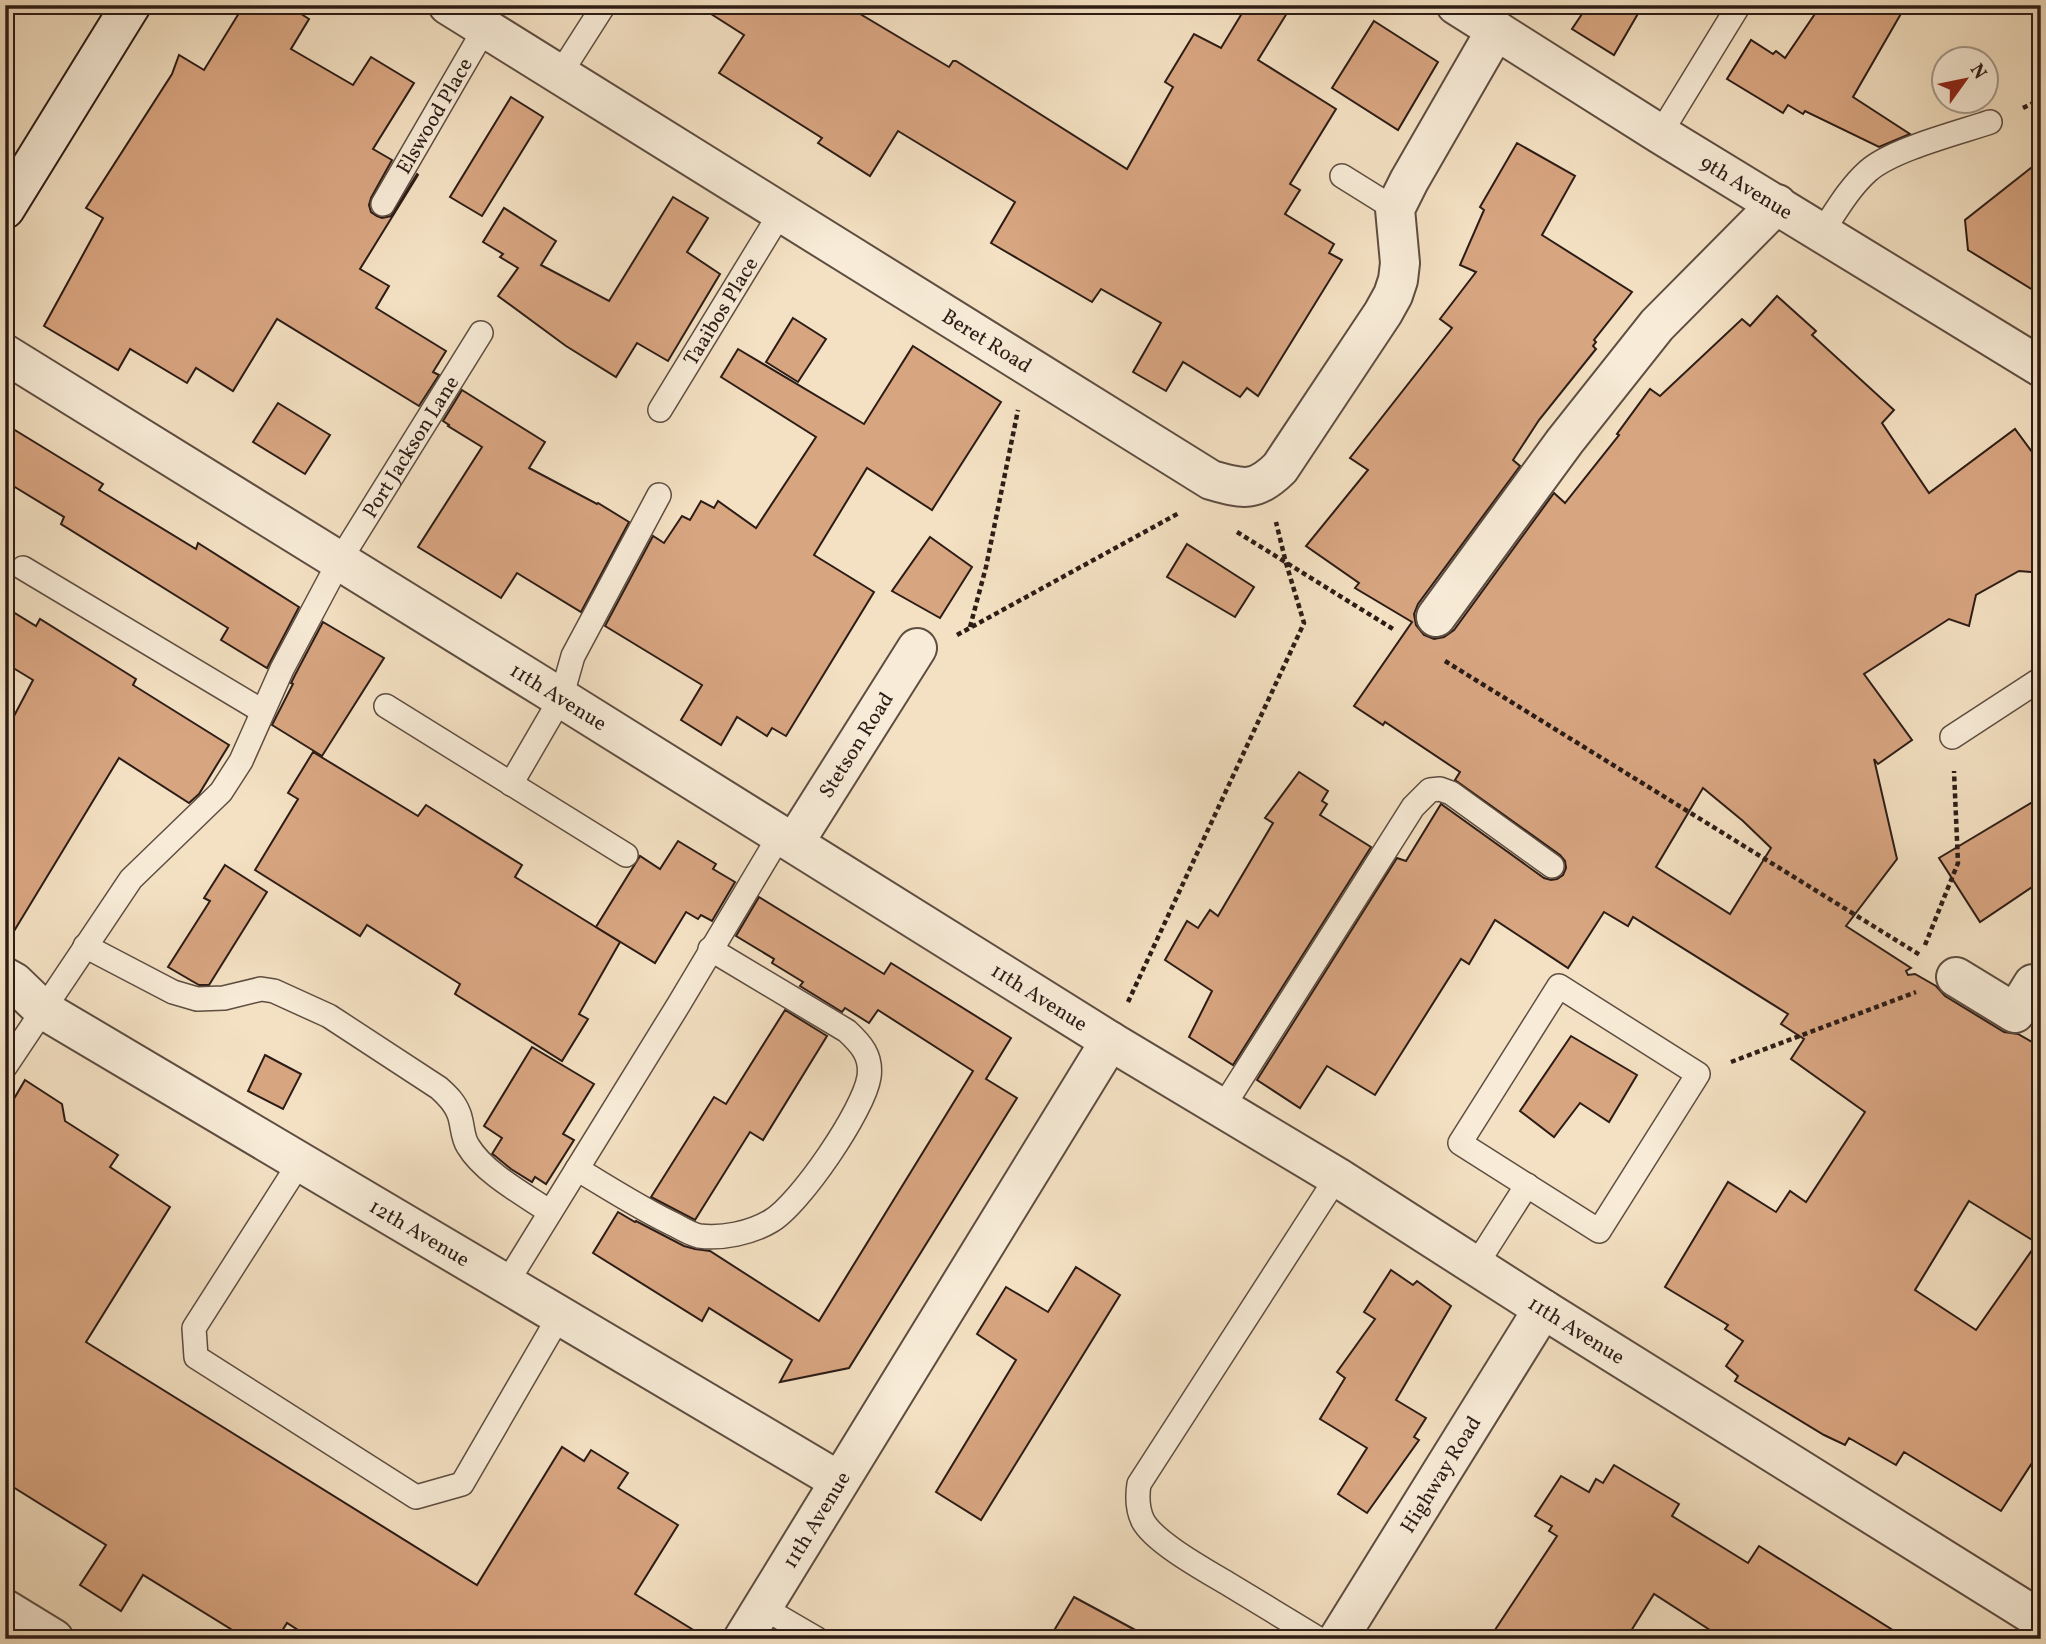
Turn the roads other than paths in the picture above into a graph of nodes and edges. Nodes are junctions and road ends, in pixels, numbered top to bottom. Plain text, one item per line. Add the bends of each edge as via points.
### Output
1 (131, 5) edge
2 (448, 5) edge
3 (604, 5) edge
4 (1455, 5) edge
5 (1738, 5) edge
6 (485, 28) junction
7 (1496, 30) junction
8 (560, 74) junction
9 (1990, 122) dead end
10 (1660, 134) junction
11 (1342, 176) dead end
12 (383, 204) dead end
13 (1777, 204) junction
14 (5, 209) edge
15 (1395, 209) junction
16 (781, 212) junction
17 (1822, 232) junction
18 (481, 333) dead end
19 (5, 354) edge
20 (2041, 367) edge
21 (660, 410) dead end
22 (659, 495) dead end
23 (340, 560) junction
24 (23, 568) dead end
25 (1436, 617) dead end
26 (933, 644) road end
27 (2041, 679) edge
28 (562, 698) junction
29 (386, 706) dead end
30 (262, 711) junction
31 (1952, 737) road end
32 (511, 784) junction
33 (787, 839) junction
34 (626, 855) dead end
35 (1552, 866) dead end
36 (85, 946) junction
37 (710, 949) junction
38 (5, 977) edge
39 (1956, 977) road end
40 (2037, 987) edge
41 (42, 1009) junction
42 (1110, 1041) junction
43 (5, 1067) edge
44 (1223, 1107) junction
45 (300, 1162) junction
46 (577, 1169) junction
47 (1337, 1177) junction
48 (1527, 1185) junction
49 (550, 1212) junction
50 (1476, 1265) junction
51 (506, 1284) junction
52 (1544, 1309) junction
53 (560, 1315) junction
54 (839, 1481) junction
55 (5, 1609) edge
56 (2041, 1620) edge
57 (753, 1623) edge
58 (54, 1639) edge
59 (817, 1639) edge
60 (1319, 1639) edge
61 (1338, 1639) edge

1 - 14 street
2 - 6 street, Beret Road
3 - 8 lane
4 - 7 street, 9th Avenue
5 - 10 lane
6 - 8 street, Beret Road
6 - 12 lane, Elswood Place
7 - 10 street, 9th Avenue
7 - 15 street
8 - 16 street, Beret Road
9 - 17 lane via 1891,157 1870,169
10 - 13 street, 9th Avenue
11 - 15 lane
13 - 17 street, 9th Avenue
13 - 25 street via 1657,325
15 - 16 street, Beret Road via 1400,263 1393,295 1289,457 1266,482 1242,487 1211,480
16 - 21 lane, Taaibos Place
17 - 20 street, 9th Avenue
18 - 23 lane, Port Jackson Lane
19 - 23 street, 11th Avenue
22 - 28 lane via 573,656
23 - 28 street, 11th Avenue
23 - 30 lane, Port Jackson Lane
24 - 30 lane
26 - 33 street, Stetson Road
27 - 31 lane
28 - 32 lane
28 - 33 street, 11th Avenue
29 - 32 lane
30 - 36 lane, Port Jackson Lane via 242,761 221,792 131,879
32 - 34 lane
33 - 37 lane
33 - 42 street, 11th Avenue
35 - 44 lane via 1451,793 1430,790 1413,807
36 - 41 lane, Port Jackson Lane
36 - 49 lane via 173,992 197,999 224,999 261,989 329,1016 439,1088 452,1100 465,1140 477,1158
37 - 46 lane
37 - 46 lane via 847,1031 862,1045 869,1077 858,1110 794,1199 773,1220 753,1230 697,1236
38 - 41 street, 12th Avenue
39 - 40 street via 2014,1013
41 - 43 lane, Port Jackson Lane
41 - 45 street, 12th Avenue
42 - 44 street, 11th Avenue
42 - 54 street, 11th Avenue
44 - 47 street, 11th Avenue
45 - 51 street, 12th Avenue
45 - 53 lane via 194,1328 196,1357 416,1497 462,1484
46 - 49 lane
47 - 50 street, 11th Avenue
47 - 60 lane via 1139,1484 1137,1498 1144,1523 1154,1535
48 - 48 lane via 1460,1143 1559,986 1698,1074 1599,1231
48 - 50 lane
49 - 51 lane
50 - 52 street, 11th Avenue
51 - 53 street, 12th Avenue
52 - 56 street, 11th Avenue
52 - 61 street, Highway Road
53 - 54 street, 12th Avenue
54 - 57 street, 11th Avenue
55 - 58 street
57 - 59 lane

